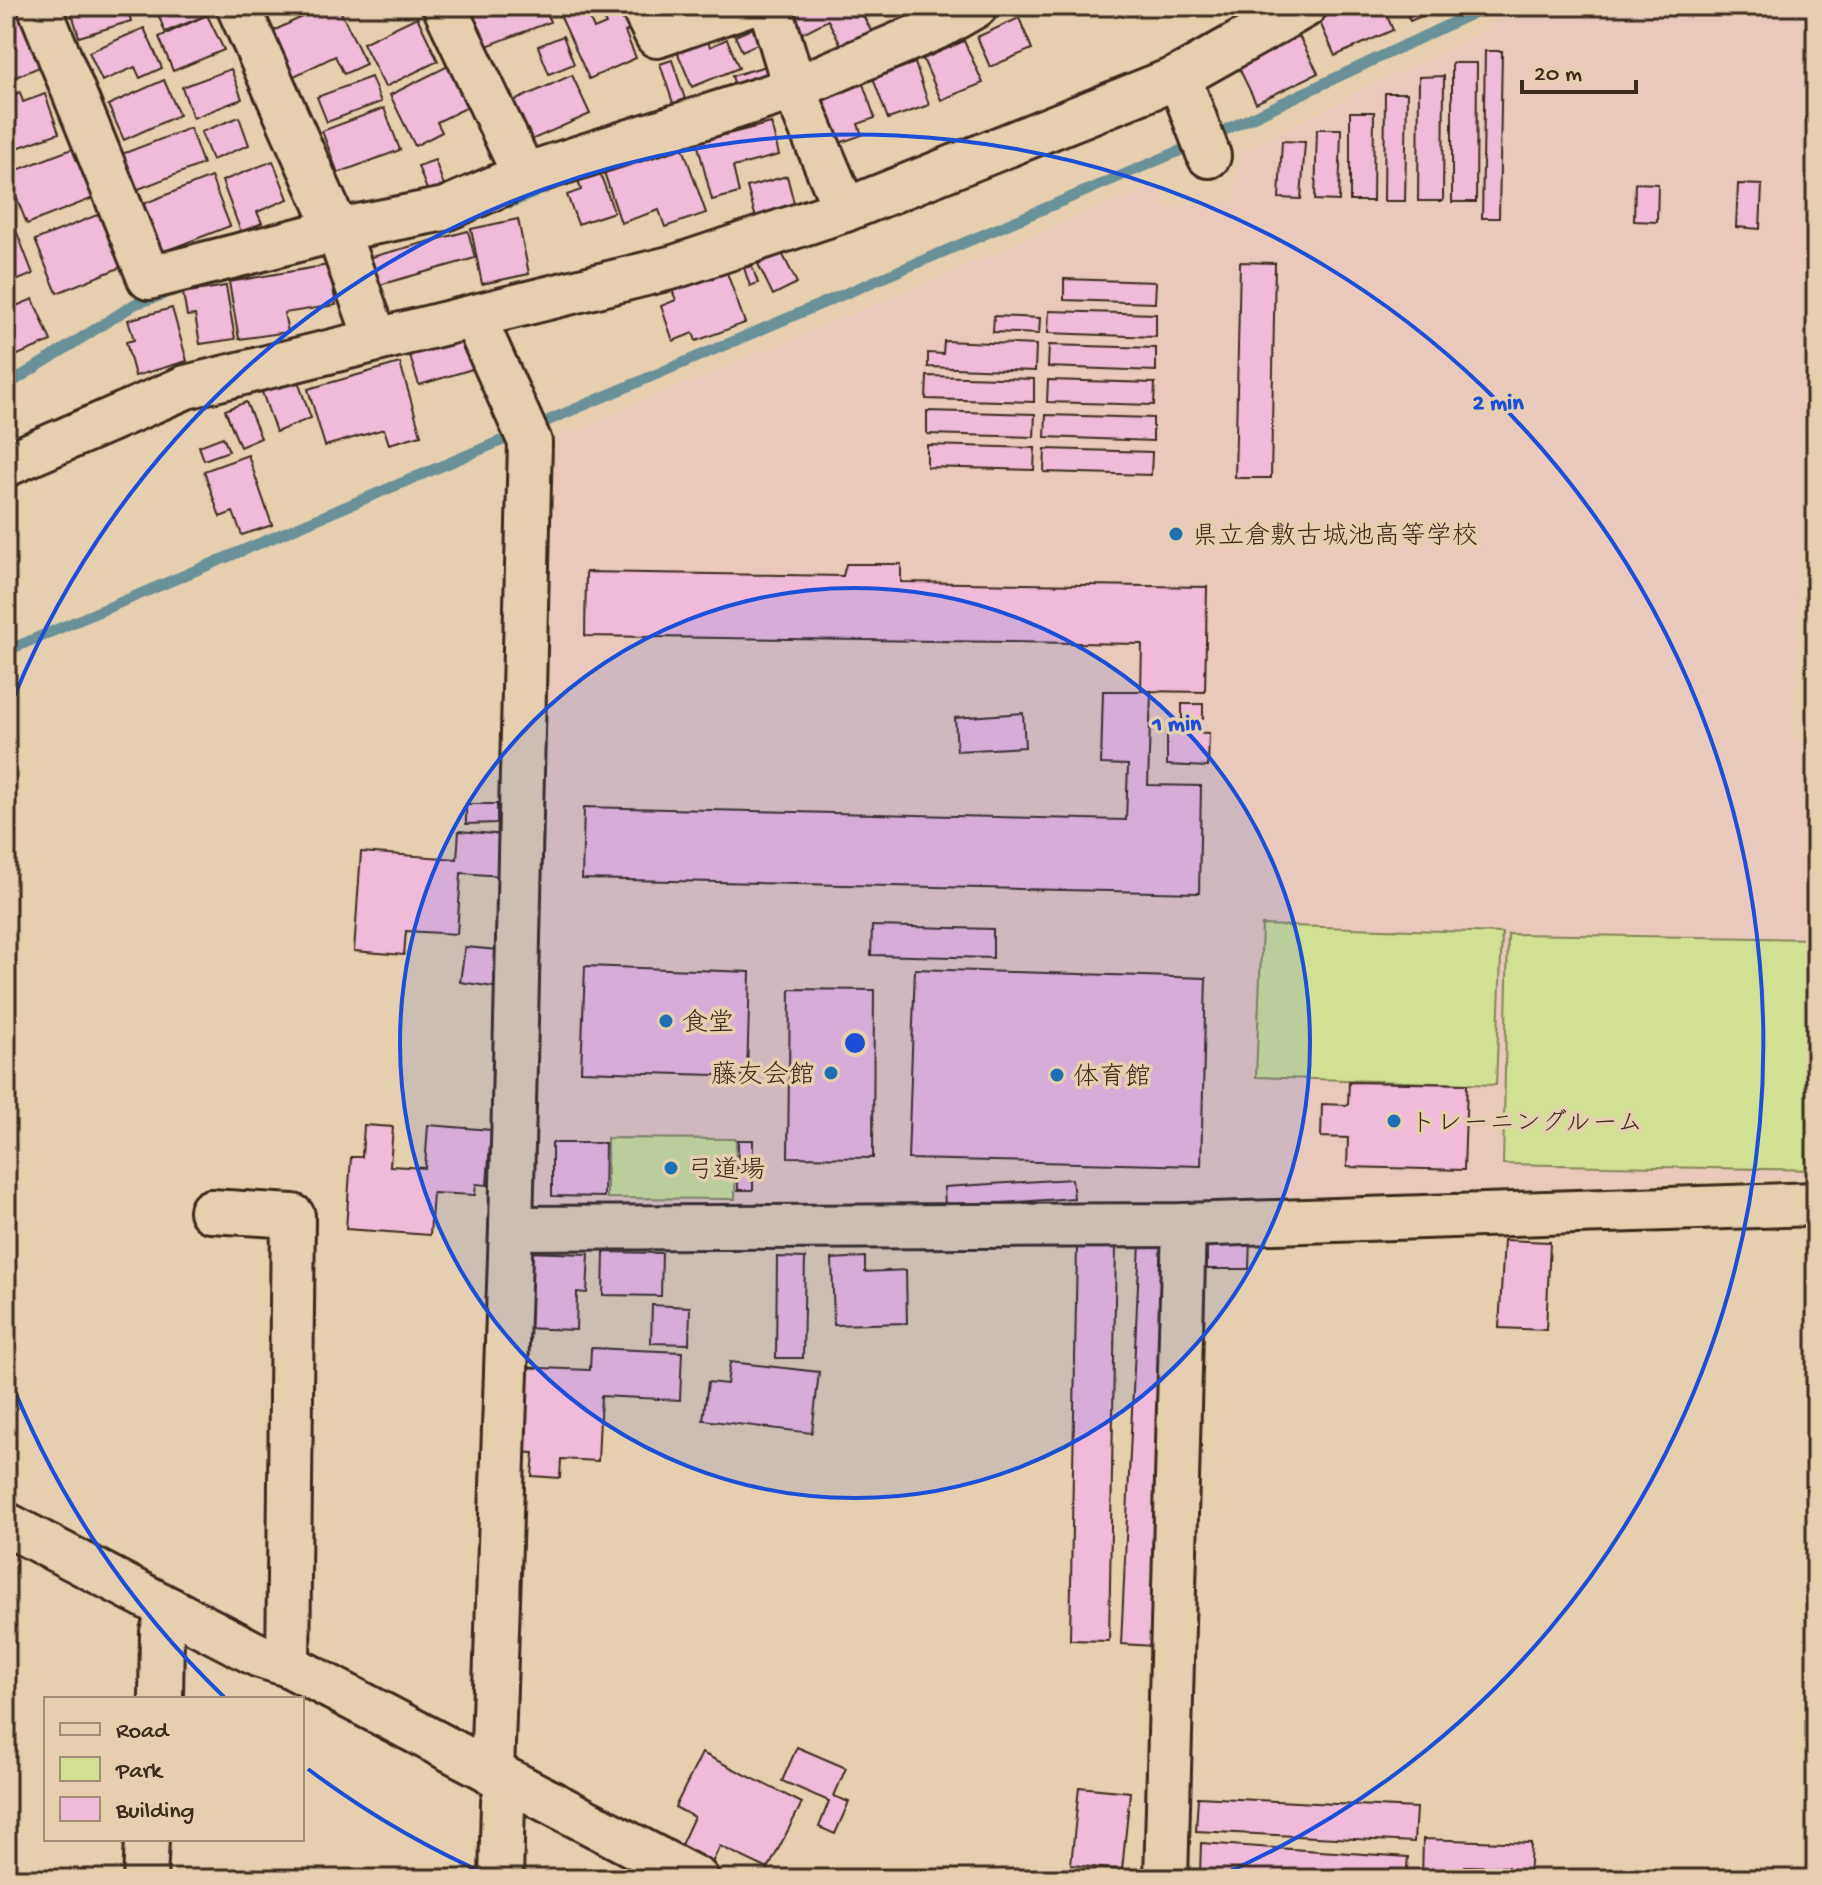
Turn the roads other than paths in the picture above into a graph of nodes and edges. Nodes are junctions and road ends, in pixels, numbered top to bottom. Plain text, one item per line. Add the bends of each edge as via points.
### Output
1 (39, 6) edge
2 (238, 6) edge
3 (444, 6) edge
4 (642, 6) edge
5 (744, 6) edge
6 (770, 6) edge
7 (976, 6) edge
8 (1305, 6) edge
9 (1241, 21) edge
10 (1179, 77) junction
11 (798, 98) junction
12 (1209, 156) dead end
13 (524, 175) junction
14 (845, 210) junction
15 (342, 245) junction
16 (474, 317) junction
17 (376, 339) junction
18 (6, 465) edge
19 (1816, 1204) edge
20 (211, 1211) dead end
21 (1184, 1225) junction
22 (511, 1228) junction
23 (6, 1524) edge
24 (166, 1619) junction
25 (288, 1665) junction
26 (161, 1697) edge
27 (502, 1786) junction
28 (147, 1841) edge
29 (145, 1879) edge
30 (501, 1879) edge
31 (697, 1879) edge
32 (1166, 1879) edge

1 - 15 street via 149,278
2 - 15 street
3 - 13 street
4 - 5 street via 657,36
6 - 11 street
7 - 11 street
8 - 9 street
9 - 10 street
10 - 12 street
10 - 14 street
11 - 13 street
11 - 14 street
13 - 15 street
14 - 16 street via 674,267
15 - 17 street
16 - 17 street
16 - 22 street via 524,428 530,458
17 - 18 street via 186,387
19 - 21 street
20 - 25 street via 293,1216
21 - 22 street
21 - 32 street
22 - 27 street
23 - 24 street
24 - 25 street
24 - 26 street
25 - 27 street
27 - 30 street
27 - 31 street
28 - 29 street

